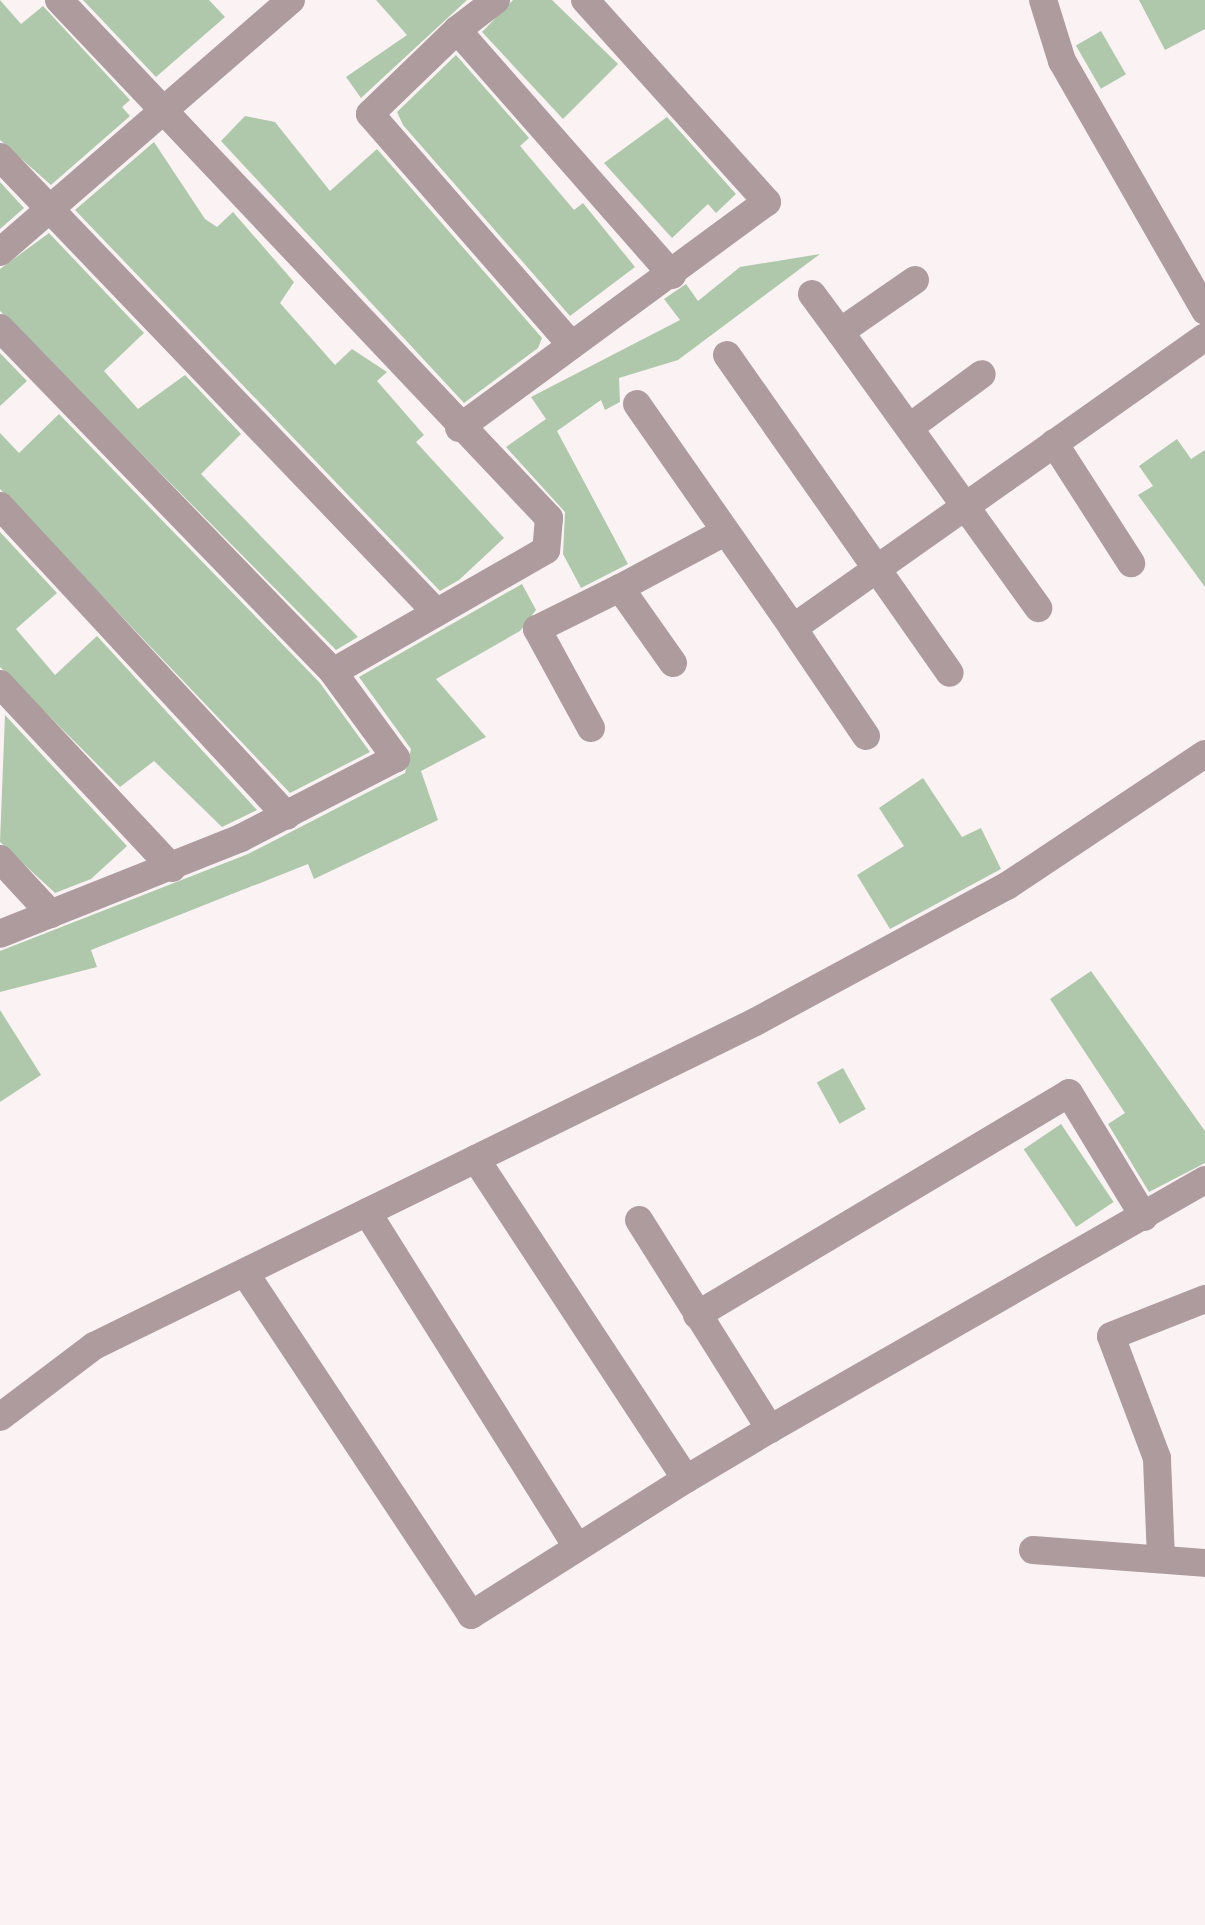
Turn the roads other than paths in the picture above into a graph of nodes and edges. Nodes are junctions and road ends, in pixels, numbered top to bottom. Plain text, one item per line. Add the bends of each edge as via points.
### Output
1 (59, 0) edge
2 (292, 0) edge
3 (496, 0) edge
4 (585, 0) edge
5 (1043, 0) edge
6 (260, 10) edge
7 (458, 30) junction
8 (158, 113) junction
9 (0, 157) edge
10 (48, 211) junction
11 (0, 252) edge
12 (672, 275) junction
13 (915, 280) dead end
14 (812, 294) dead end
15 (1205, 311) edge
16 (0, 328) edge
17 (840, 332) junction
18 (1205, 337) edge
19 (570, 342) junction
20 (727, 355) dead end
21 (982, 374) dead end
22 (636, 404) dead end
23 (910, 427) junction
24 (459, 428) junction
25 (1054, 443) junction
26 (968, 504) junction
27 (0, 506) edge
28 (723, 533) junction
29 (1131, 562) dead end
30 (877, 569) junction
31 (620, 588) junction
32 (1038, 608) dead end
33 (436, 612) junction
34 (793, 628) junction
35 (673, 663) dead end
36 (334, 672) junction
37 (950, 673) dead end
38 (0, 684) edge
39 (591, 728) dead end
40 (866, 736) dead end
41 (1205, 754) edge
42 (288, 816) junction
43 (0, 859) edge
44 (172, 868) junction
45 (51, 914) junction
46 (0, 934) edge
47 (476, 1159) junction
48 (1205, 1180) edge
49 (367, 1212) junction
50 (1144, 1216) junction
51 (639, 1220) dead end
52 (245, 1273) junction
53 (1205, 1299) edge
54 (698, 1315) junction
55 (0, 1417) edge
56 (770, 1429) junction
57 (686, 1479) junction
58 (576, 1547) junction
59 (1032, 1550) dead end
60 (1161, 1559) junction
61 (1205, 1563) edge

1 - 8 street
2 - 6 street
3 - 7 street
4 - 12 street via 764,190 762,213
5 - 15 street via 1062,62
6 - 8 street
7 - 12 street
7 - 19 street via 370,114
8 - 10 street
8 - 24 street
9 - 10 street
10 - 11 street
10 - 33 street
12 - 19 street
13 - 17 street
14 - 17 street
16 - 36 street
17 - 23 street
18 - 25 street
19 - 24 street
20 - 30 street
21 - 23 street
22 - 28 street
23 - 26 street
24 - 33 street via 549,518 553,538
25 - 26 street
25 - 29 street
26 - 30 street
26 - 32 street
27 - 42 street
28 - 31 street
28 - 34 street
30 - 34 street
30 - 37 street
31 - 35 street
31 - 39 street via 537,629
33 - 36 street
34 - 40 street
36 - 42 street via 396,758
38 - 44 street
41 - 47 street via 1008,886
42 - 44 street
43 - 45 street
44 - 45 street
45 - 46 street
47 - 49 street
47 - 57 street
48 - 50 street
49 - 52 street
49 - 58 street
50 - 54 street via 1069,1093
50 - 56 street
51 - 54 street
52 - 55 street via 67,1362
52 - 58 street via 471,1615
53 - 60 street via 1110,1336 1158,1458
54 - 56 street
56 - 57 street
57 - 58 street
59 - 60 street
60 - 61 street

